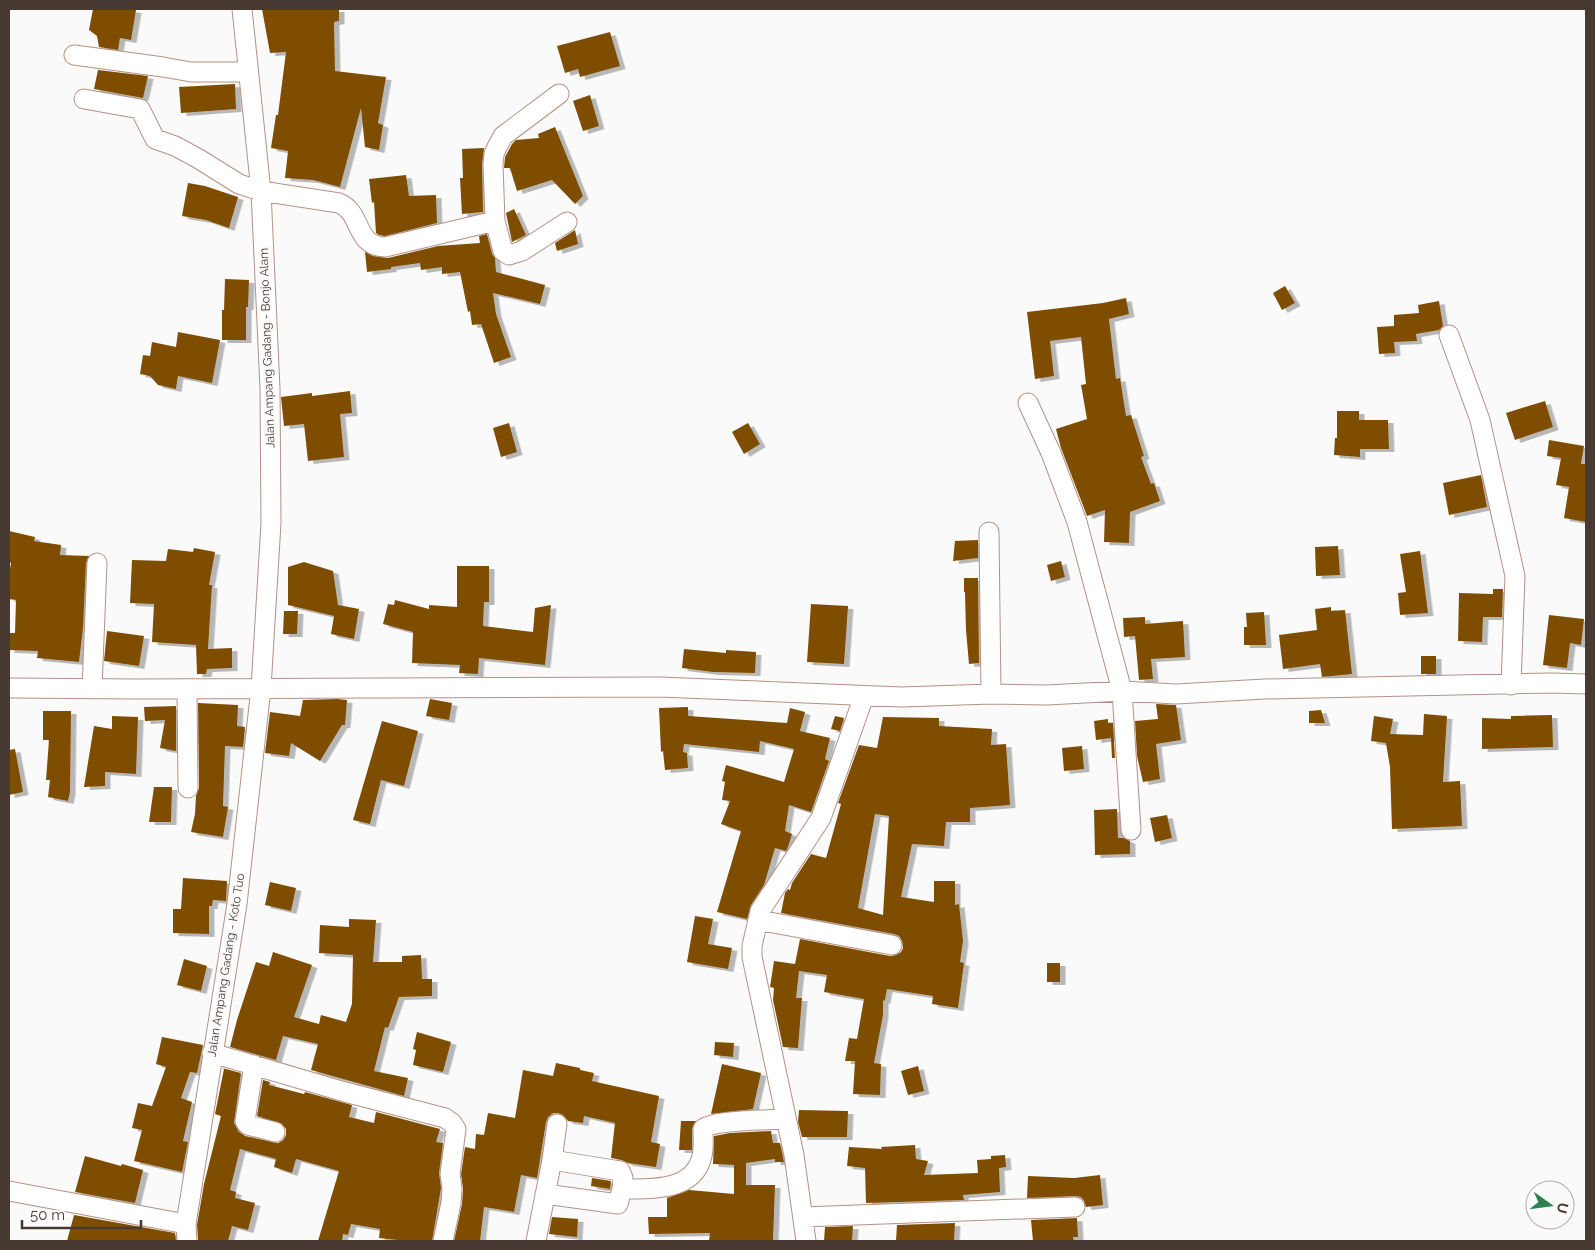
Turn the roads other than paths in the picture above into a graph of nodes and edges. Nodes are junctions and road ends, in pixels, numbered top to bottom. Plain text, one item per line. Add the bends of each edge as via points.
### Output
1 (242, 9) edge
2 (74, 55) dead end
3 (248, 72) junction
4 (559, 94) dead end
5 (84, 99) dead end
6 (261, 191) junction
7 (495, 221) junction
8 (567, 222) dead end
9 (1449, 334) dead end
10 (1028, 403) dead end
11 (989, 532) dead end
12 (97, 563) dead end
13 (1586, 684) edge
14 (1511, 685) junction
15 (9, 688) edge
16 (261, 688) junction
17 (92, 689) junction
18 (187, 689) junction
19 (1122, 691) junction
20 (992, 694) junction
21 (864, 696) junction
22 (188, 788) dead end
23 (1132, 830) dead end
24 (758, 920) junction
25 (892, 945) dead end
26 (212, 1053) junction
27 (254, 1065) junction
28 (786, 1119) junction
29 (557, 1124) dead end
30 (275, 1132) dead end
31 (552, 1160) junction
32 (622, 1189) junction
33 (9, 1191) edge
34 (546, 1194) junction
35 (1075, 1206) dead end
36 (803, 1217) junction
37 (186, 1233) edge
38 (443, 1241) edge
39 (536, 1241) edge
40 (806, 1241) edge

1 - 3 street, Jalan Ampang Gadang - Bonjo Alam
2 - 3 street via 191,72
3 - 6 street, Jalan Ampang Gadang - Bonjo Alam
4 - 7 street via 503,136 497,147 493,164
5 - 6 street via 140,108 155,139 175,146 239,184
6 - 7 street via 346,206 364,239 378,247
6 - 16 street, Jalan Ampang Gadang - Bonjo Alam via 270,389 271,523
7 - 8 street via 503,251 509,255 522,251
9 - 14 street via 1480,420 1515,576
10 - 19 street via 1077,522
11 - 20 street
12 - 17 street
13 - 14 street
14 - 19 street via 1176,694
15 - 17 street
16 - 18 street
16 - 21 street via 660,687
16 - 26 street, Jalan Ampang Gadang - Koto Tuo via 237,904
17 - 18 street
18 - 22 street
19 - 20 street
19 - 23 street
20 - 21 street
21 - 24 street via 821,818 760,911
24 - 25 street
24 - 28 street via 752,957
26 - 27 street
26 - 37 street, Jalan Ampang Gadang - Koto Tuo
27 - 30 street via 245,1121
27 - 38 street via 445,1118 452,1123 456,1129 450,1174 452,1188
28 - 32 street via 706,1126 697,1170 684,1181 650,1189
28 - 36 street
29 - 31 street
31 - 32 street via 620,1171
31 - 34 street
32 - 34 street via 618,1204
33 - 37 street
34 - 39 street
35 - 36 street
36 - 40 street

